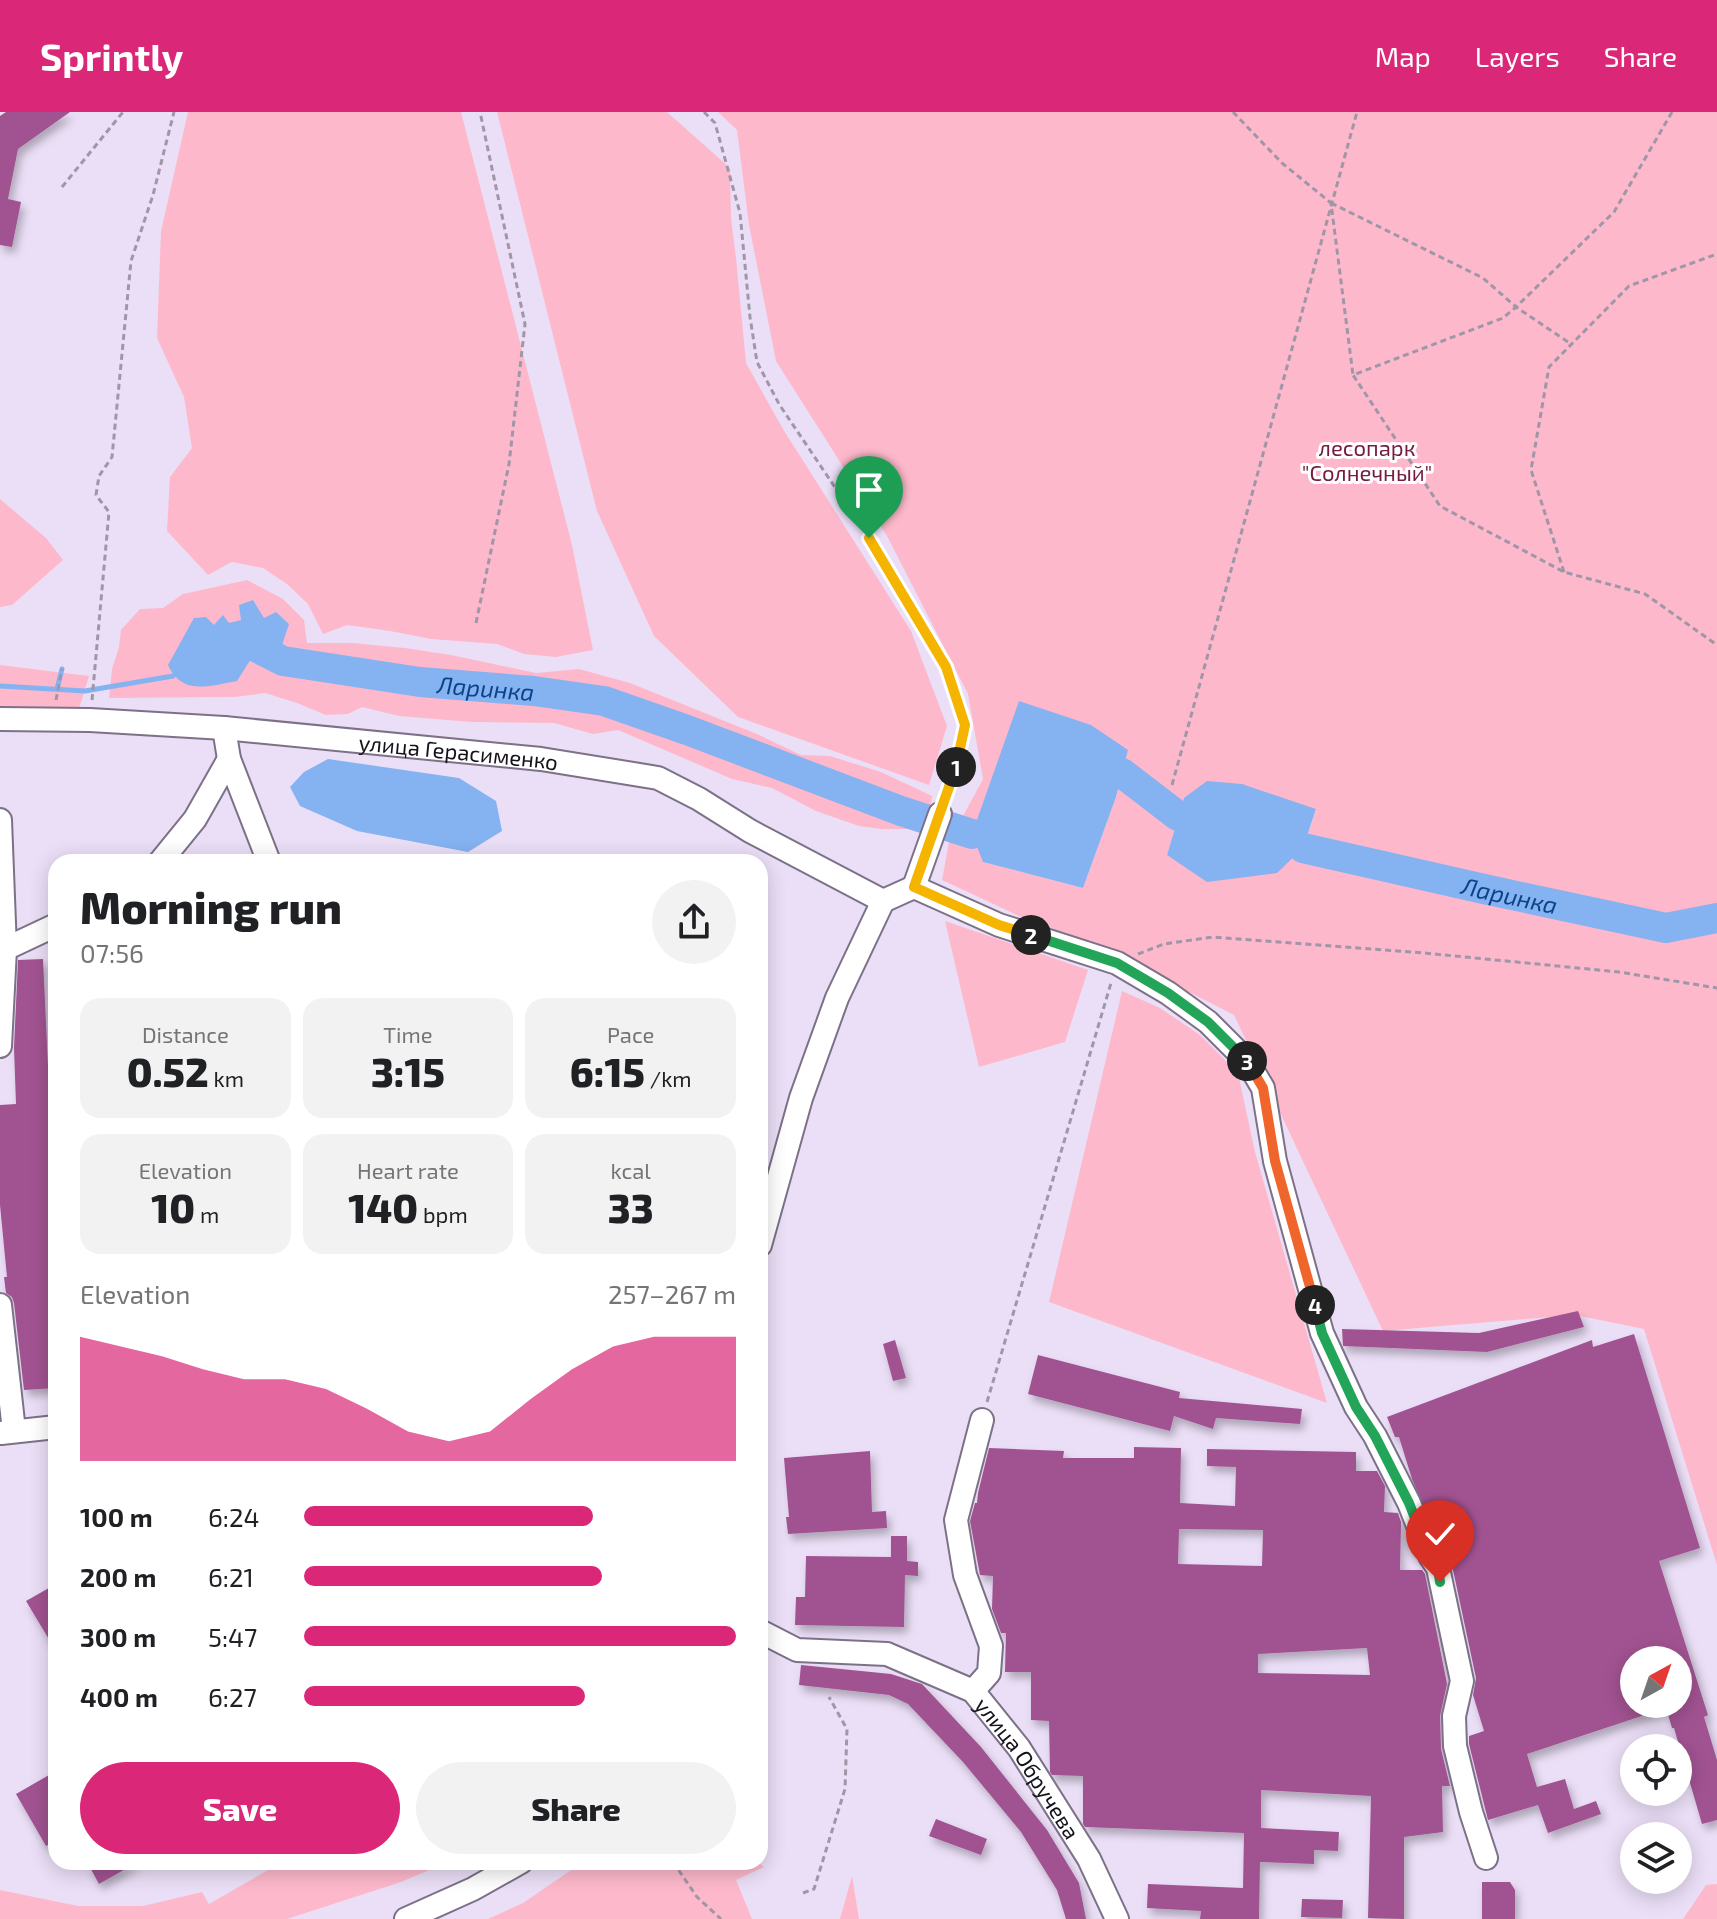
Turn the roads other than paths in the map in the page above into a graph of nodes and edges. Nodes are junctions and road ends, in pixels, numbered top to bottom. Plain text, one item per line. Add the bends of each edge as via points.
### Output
1 (0, 719) edge
2 (224, 728) junction
3 (229, 759) junction
4 (0, 820) edge
5 (938, 821) road end
6 (167, 854) edge
7 (266, 854) edge
8 (914, 887) junction
9 (883, 901) junction
10 (48, 929) edge
11 (5, 949) junction
12 (0, 1046) edge
13 (768, 1216) edge
14 (0, 1305) edge
15 (982, 1420) road end
16 (48, 1428) edge
17 (7, 1432) edge
18 (768, 1635) edge
19 (973, 1691) junction
20 (1486, 1858) dead end
21 (507, 1870) edge
22 (406, 1919) edge
23 (1117, 1919) edge

1 - 2 street, улица Герасименко
2 - 3 street
2 - 9 street, улица Герасименко via 541,759 658,778
3 - 6 street via 195,819
3 - 7 street
4 - 11 street
5 - 8 street
8 - 9 street
8 - 20 street via 999,925 1117,963 1208,1022 1247,1061 1263,1088 1275,1161 1322,1333 1438,1568 1462,1681 1454,1716 1455,1746
9 - 13 street via 837,998 801,1098
10 - 11 street
11 - 12 street
14 - 17 street
15 - 19 street via 956,1520 965,1575 991,1646 989,1673
16 - 17 street
18 - 19 street, улица Обручева via 797,1650 887,1654
19 - 23 street, улица Обручева via 1044,1787 1089,1859
21 - 22 street

